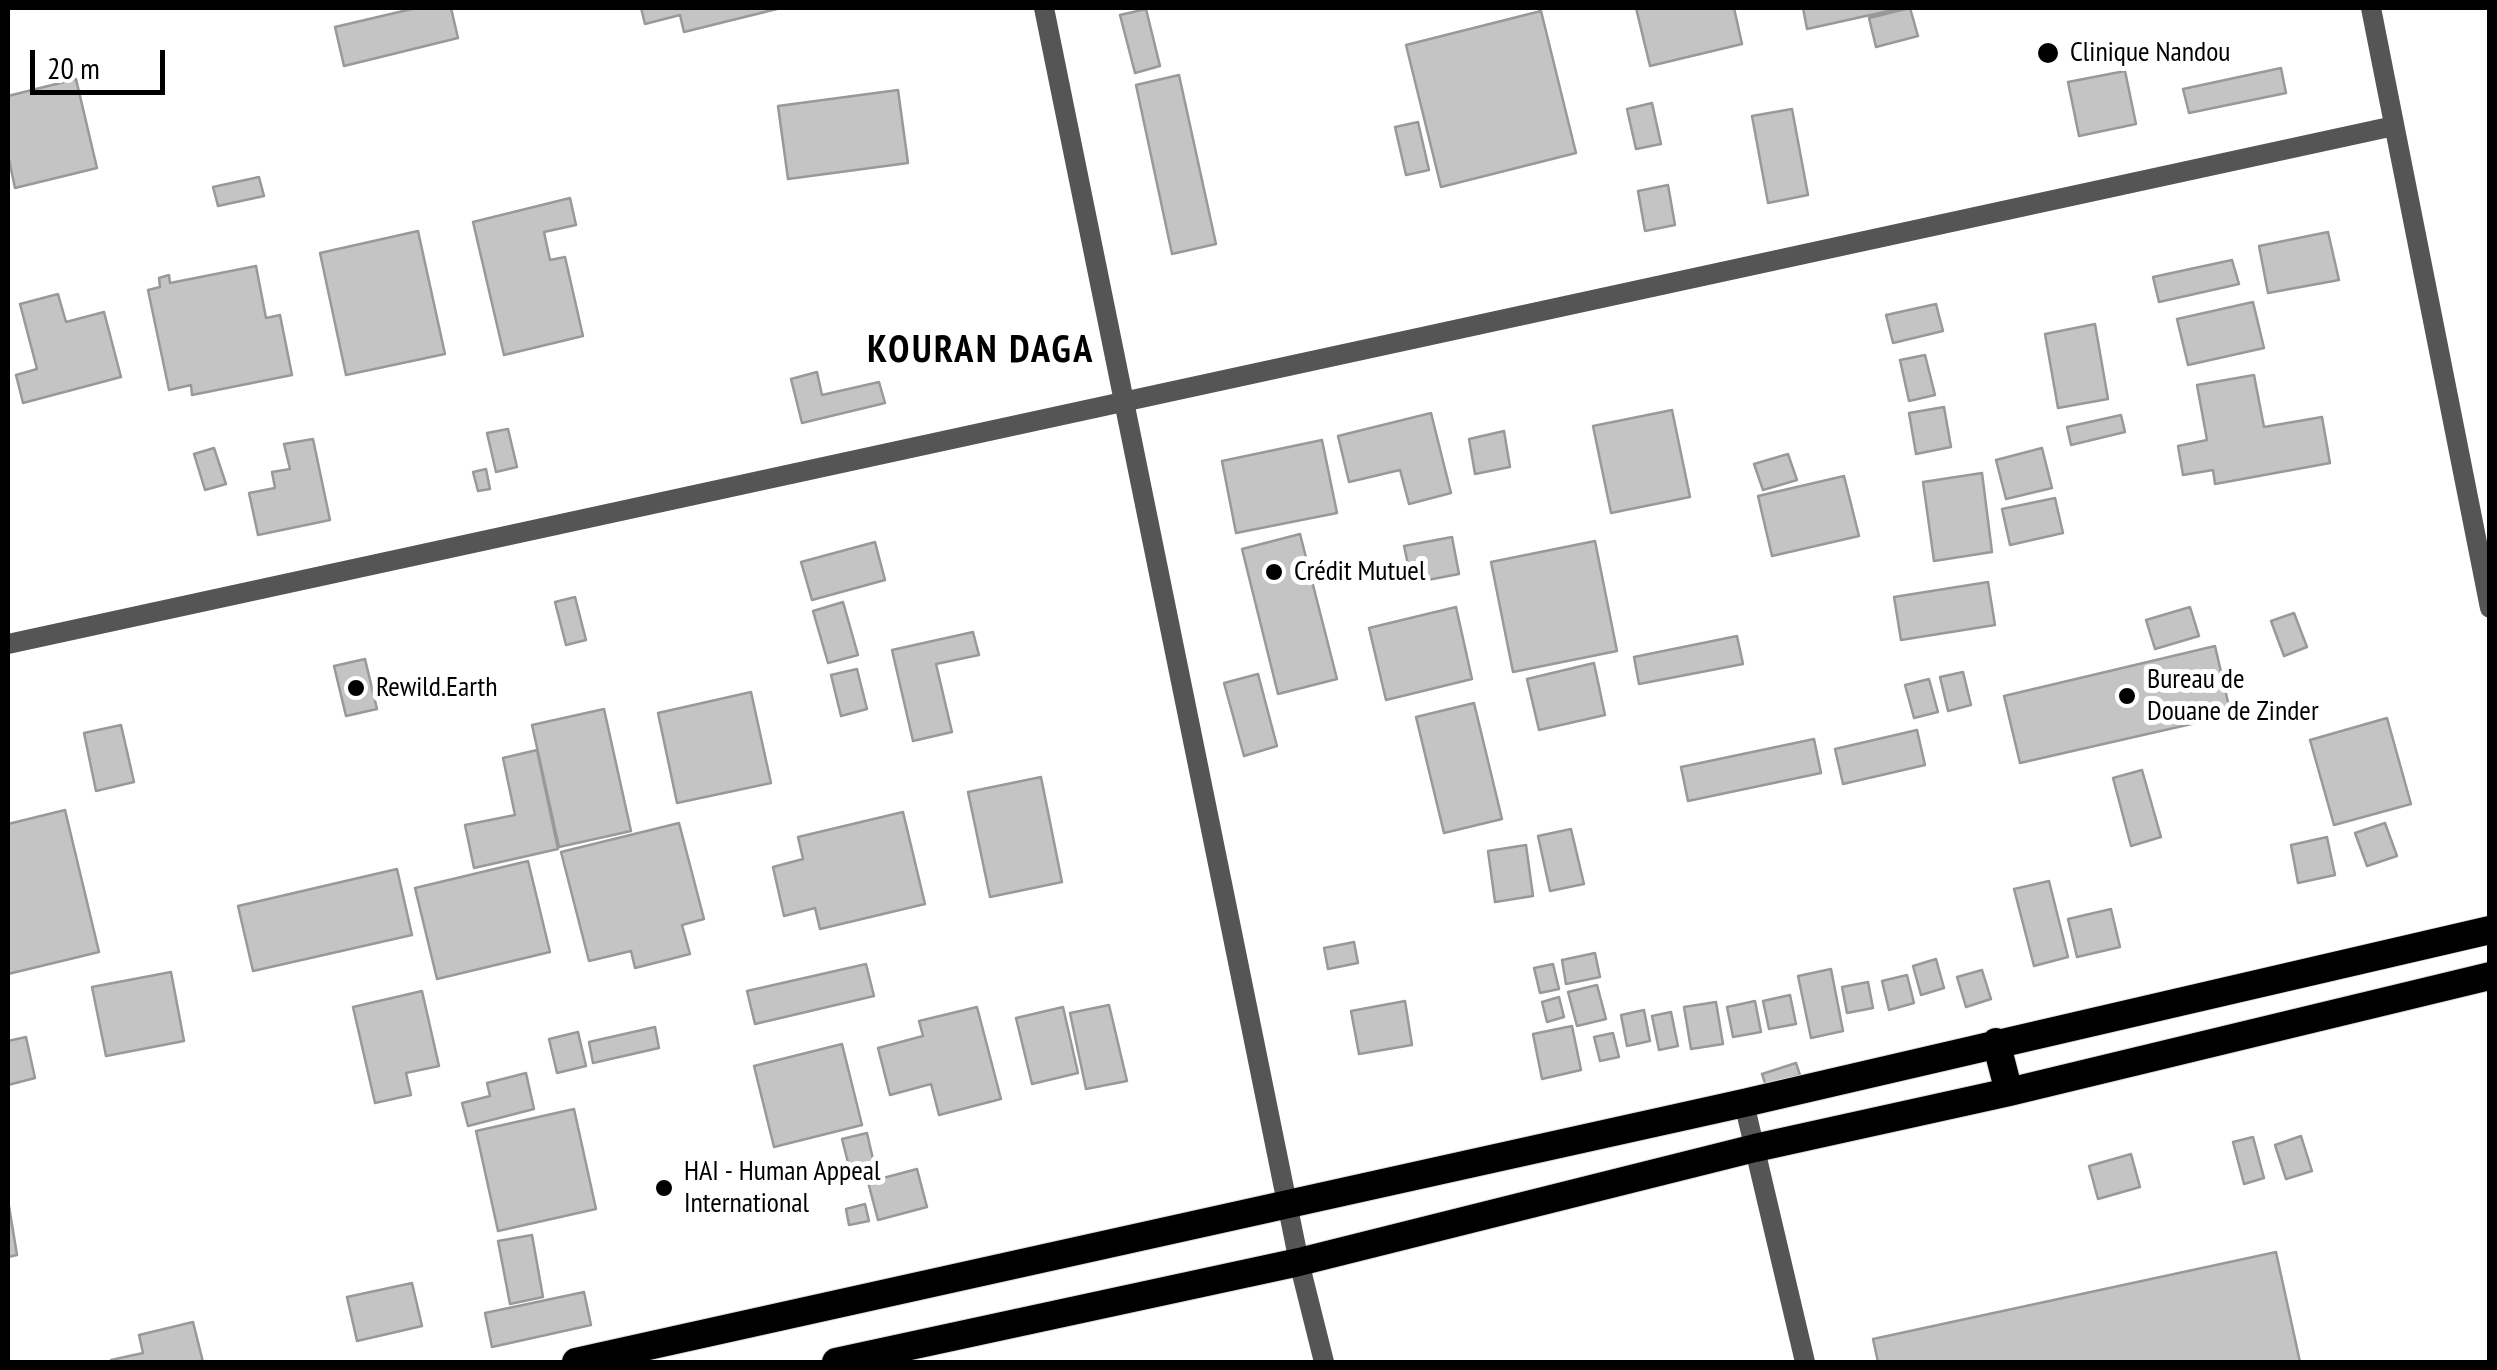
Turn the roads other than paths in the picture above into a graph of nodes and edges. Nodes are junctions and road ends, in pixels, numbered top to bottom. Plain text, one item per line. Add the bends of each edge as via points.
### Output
1 (1044, 8) edge
2 (2371, 8) edge
3 (2394, 126) junction
4 (1125, 402) junction
5 (2490, 608) edge
6 (8, 644) edge
7 (2490, 930) edge
8 (2490, 976) edge
9 (1996, 1042) junction
10 (2009, 1092) junction
11 (1744, 1103) junction
12 (1756, 1148) junction
13 (1288, 1205) junction
14 (1299, 1262) junction
15 (576, 1362) edge
16 (836, 1362) edge
17 (1324, 1362) edge
18 (1805, 1362) edge

1 - 4 street
2 - 3 street
3 - 4 street
3 - 5 street
4 - 6 street
4 - 13 street
7 - 9 highway
8 - 10 highway
9 - 10 highway
9 - 11 highway
10 - 12 highway
11 - 12 street
11 - 13 highway
12 - 14 highway
12 - 18 street
13 - 14 street
13 - 15 highway
14 - 16 highway
14 - 17 street

